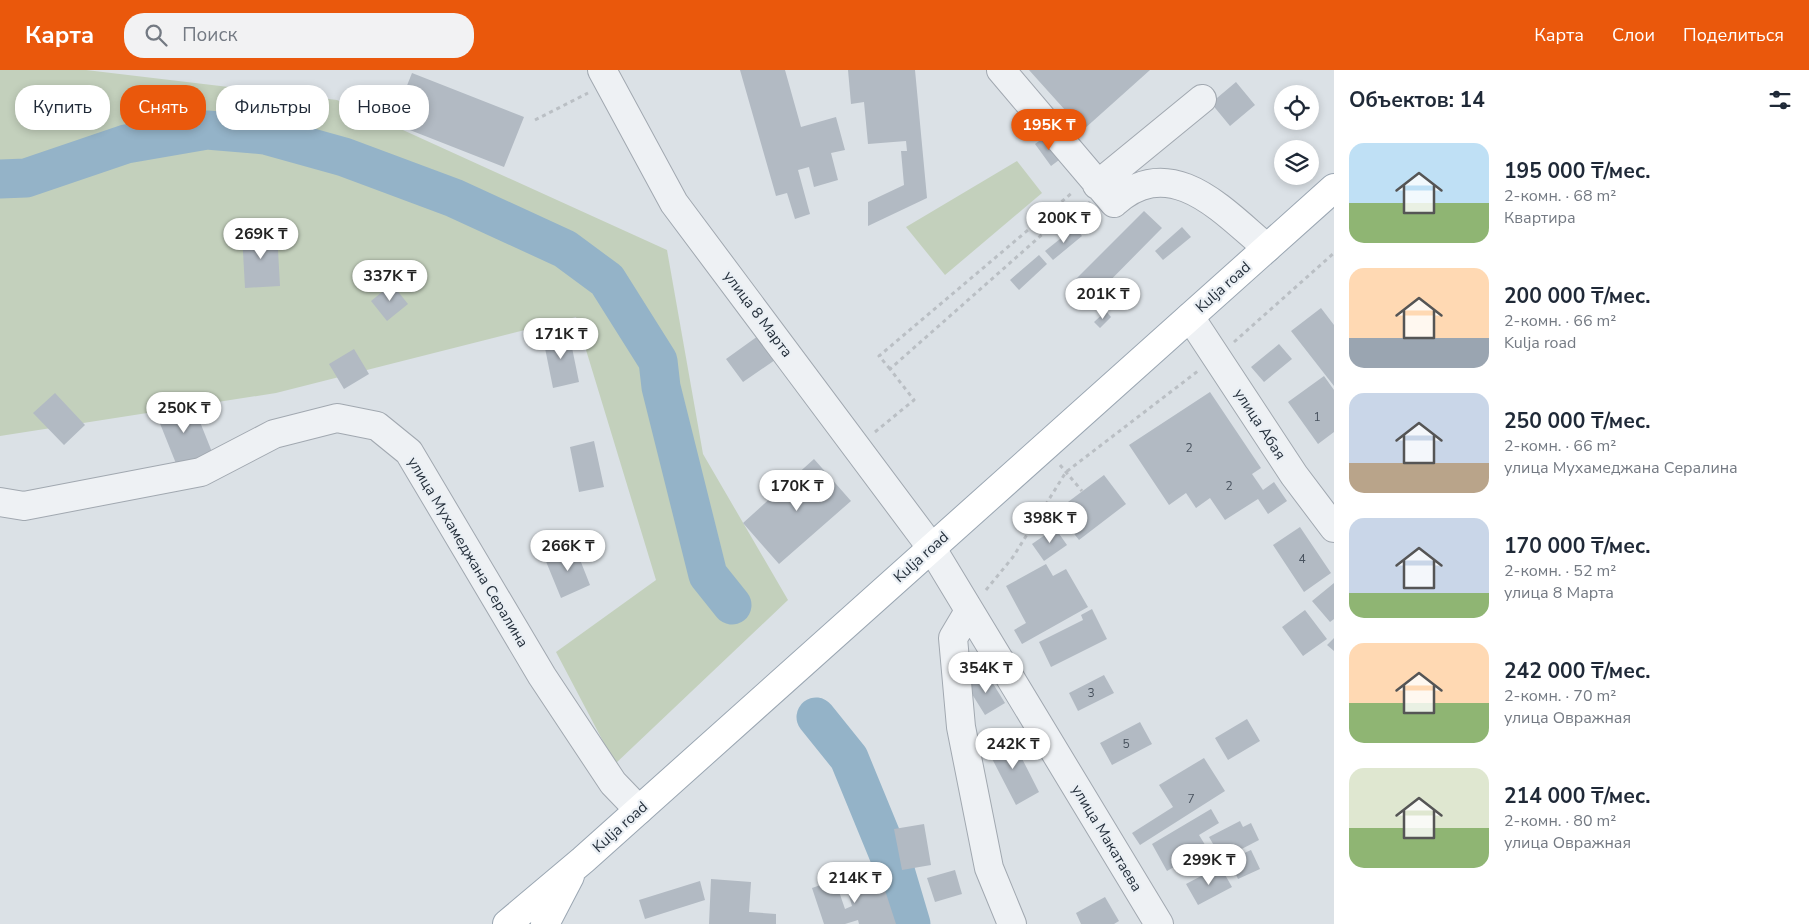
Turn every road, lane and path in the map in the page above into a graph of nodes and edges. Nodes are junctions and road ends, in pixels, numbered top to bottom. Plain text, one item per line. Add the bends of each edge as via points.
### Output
1 (1001, 70) edge
2 (606, 76) edge
3 (1202, 98) dead end
4 (535, 120) dead end
5 (1094, 181) junction
6 (1334, 188) edge
7 (1267, 248) junction
8 (1190, 317) junction
9 (890, 369) junction
10 (877, 430) dead end
11 (1045, 446) junction
12 (1066, 472) junction
13 (1082, 491) dead end
14 (0, 502) edge
15 (1334, 528) edge
16 (931, 547) junction
17 (969, 611) junction
18 (639, 810) junction
19 (574, 868) junction
20 (507, 924) edge
21 (545, 924) edge
22 (1012, 924) edge
23 (1159, 924) edge

1 - 5 street
2 - 4 path
2 - 16 street, улица 8 Марта via 674,203
3 - 5 street
5 - 7 street via 1114,203 1125,193 1150,185 1169,183 1189,187 1210,200
5 - 9 path
5 - 9 path via 879,356
6 - 7 main road, Kulja road
7 - 8 main road, Kulja road
8 - 11 main road, Kulja road
8 - 15 street, улица Абая via 1294,475
9 - 10 path via 914,400
11 - 12 path
11 - 16 main road, Kulja road
12 - 13 path
12 - 17 path via 1013,557
14 - 18 street, улица Мухамеджана Сералина via 24,506 201,472 274,434 337,418 377,426 410,452 542,676 613,783
16 - 17 street, улица Макатаева
16 - 18 main road, Kulja road
17 - 22 street via 953,638 961,727 989,868
17 - 23 street, улица Макатаева
18 - 19 main road, Kulja road
19 - 20 main road, Kulja road
19 - 21 main road

